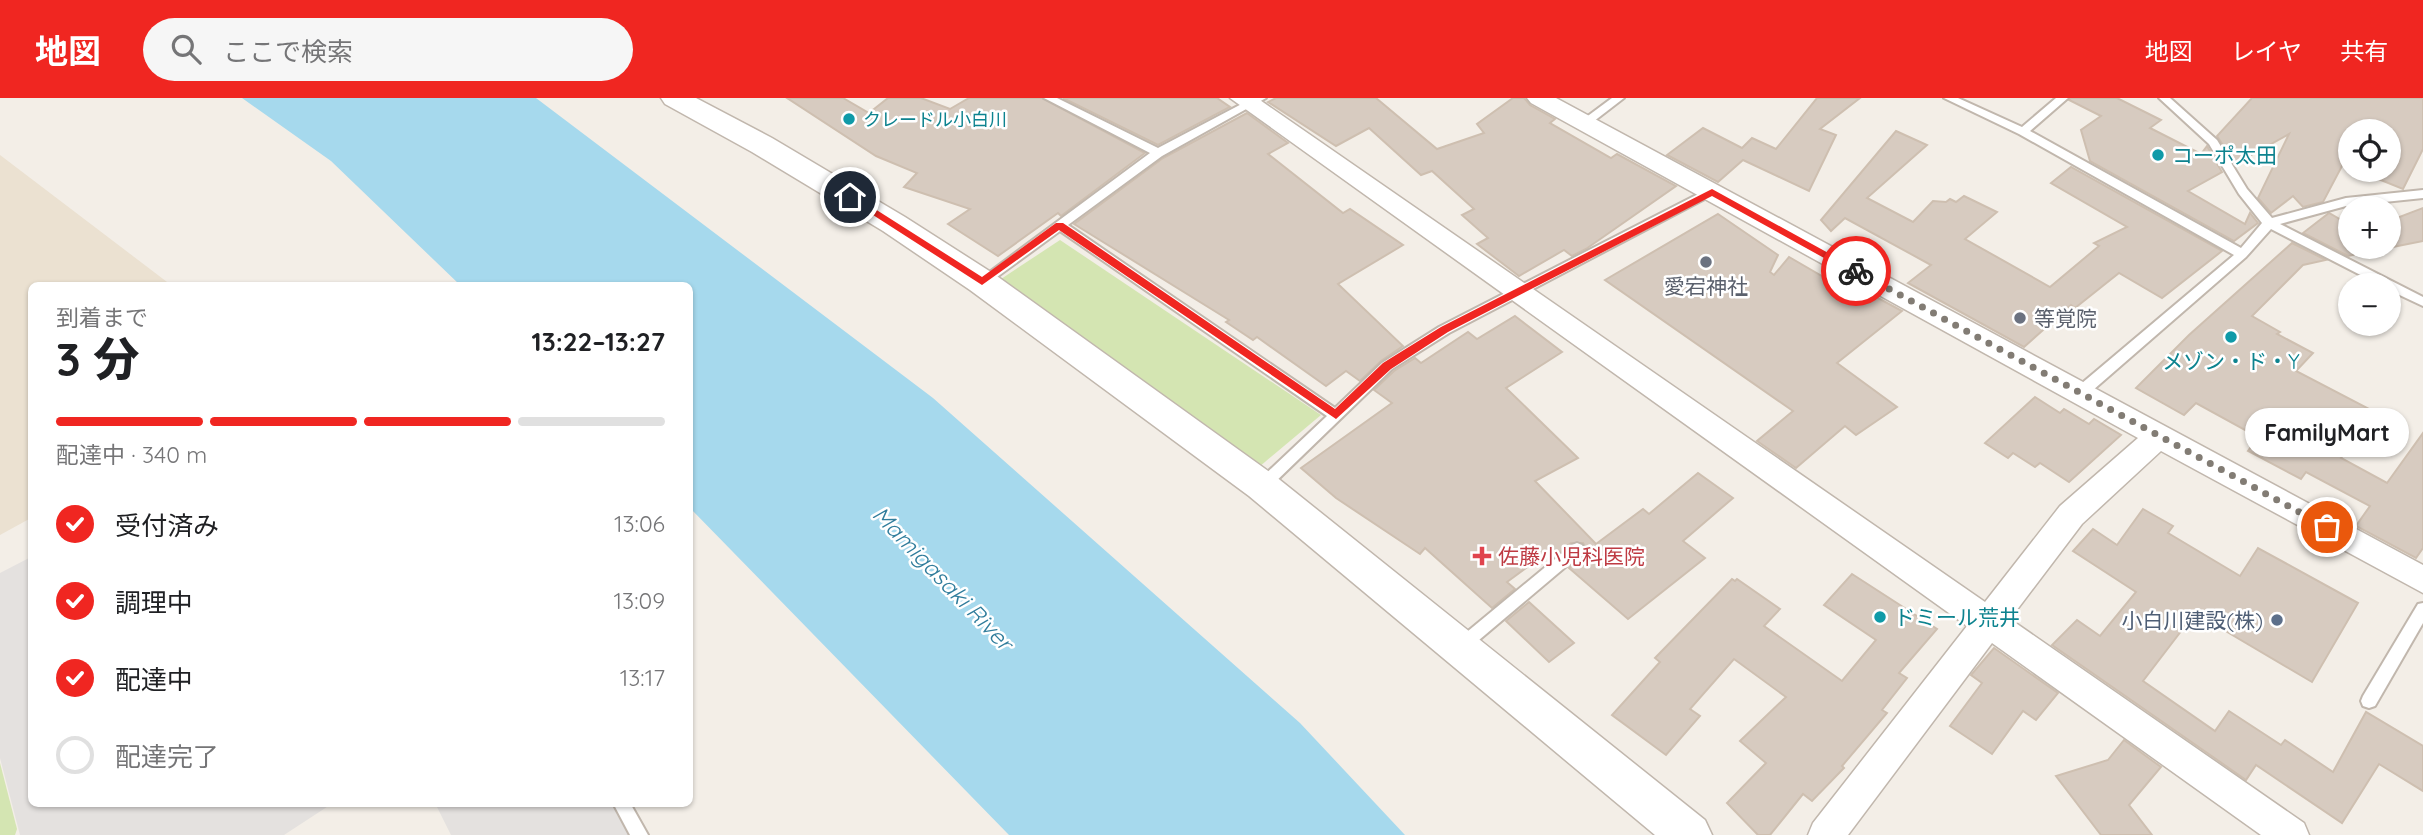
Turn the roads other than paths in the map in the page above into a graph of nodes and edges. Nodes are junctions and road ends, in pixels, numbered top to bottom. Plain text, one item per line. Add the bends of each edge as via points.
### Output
1 (1049, 98) edge
2 (1539, 98) edge
3 (1619, 98) edge
4 (1949, 98) edge
5 (2063, 98) edge
6 (2164, 98) edge
7 (685, 100) edge
8 (1251, 100) edge
9 (1585, 123) junction
10 (2023, 132) junction
11 (1158, 153) junction
12 (1712, 192) junction
13 (2423, 194) edge
14 (2269, 223) junction
15 (1059, 225) junction
16 (2242, 254) junction
17 (982, 282) junction
18 (1517, 293) junction
19 (2423, 302) edge
20 (2080, 393) junction
21 (1336, 415) junction
22 (2159, 436) junction
23 (1262, 486) junction
24 (1577, 549) dead end
25 (2423, 580) edge
26 (2423, 609) edge
27 (1989, 623) junction
28 (1460, 646) junction
29 (2369, 701) dead end
30 (623, 807) edge
31 (639, 835) edge
32 (1689, 835) edge
33 (1826, 835) edge
34 (2291, 835) edge

1 - 11 lane
2 - 9 street
3 - 9 lane
4 - 10 lane
5 - 10 lane
6 - 14 lane via 2213,142
7 - 17 street
8 - 11 lane
8 - 18 street
9 - 12 street
10 - 16 lane
11 - 15 lane
12 - 18 lane
12 - 20 street
13 - 14 lane via 2346,202
14 - 16 lane
14 - 19 lane
15 - 17 lane
15 - 21 lane
16 - 20 lane
17 - 23 street
18 - 21 lane via 1387,366
18 - 27 street
20 - 22 street
21 - 23 lane
22 - 25 street
22 - 27 street via 2071,515
23 - 28 street
24 - 28 lane
26 - 29 lane
27 - 33 street
27 - 34 street
28 - 32 street
30 - 31 lane

